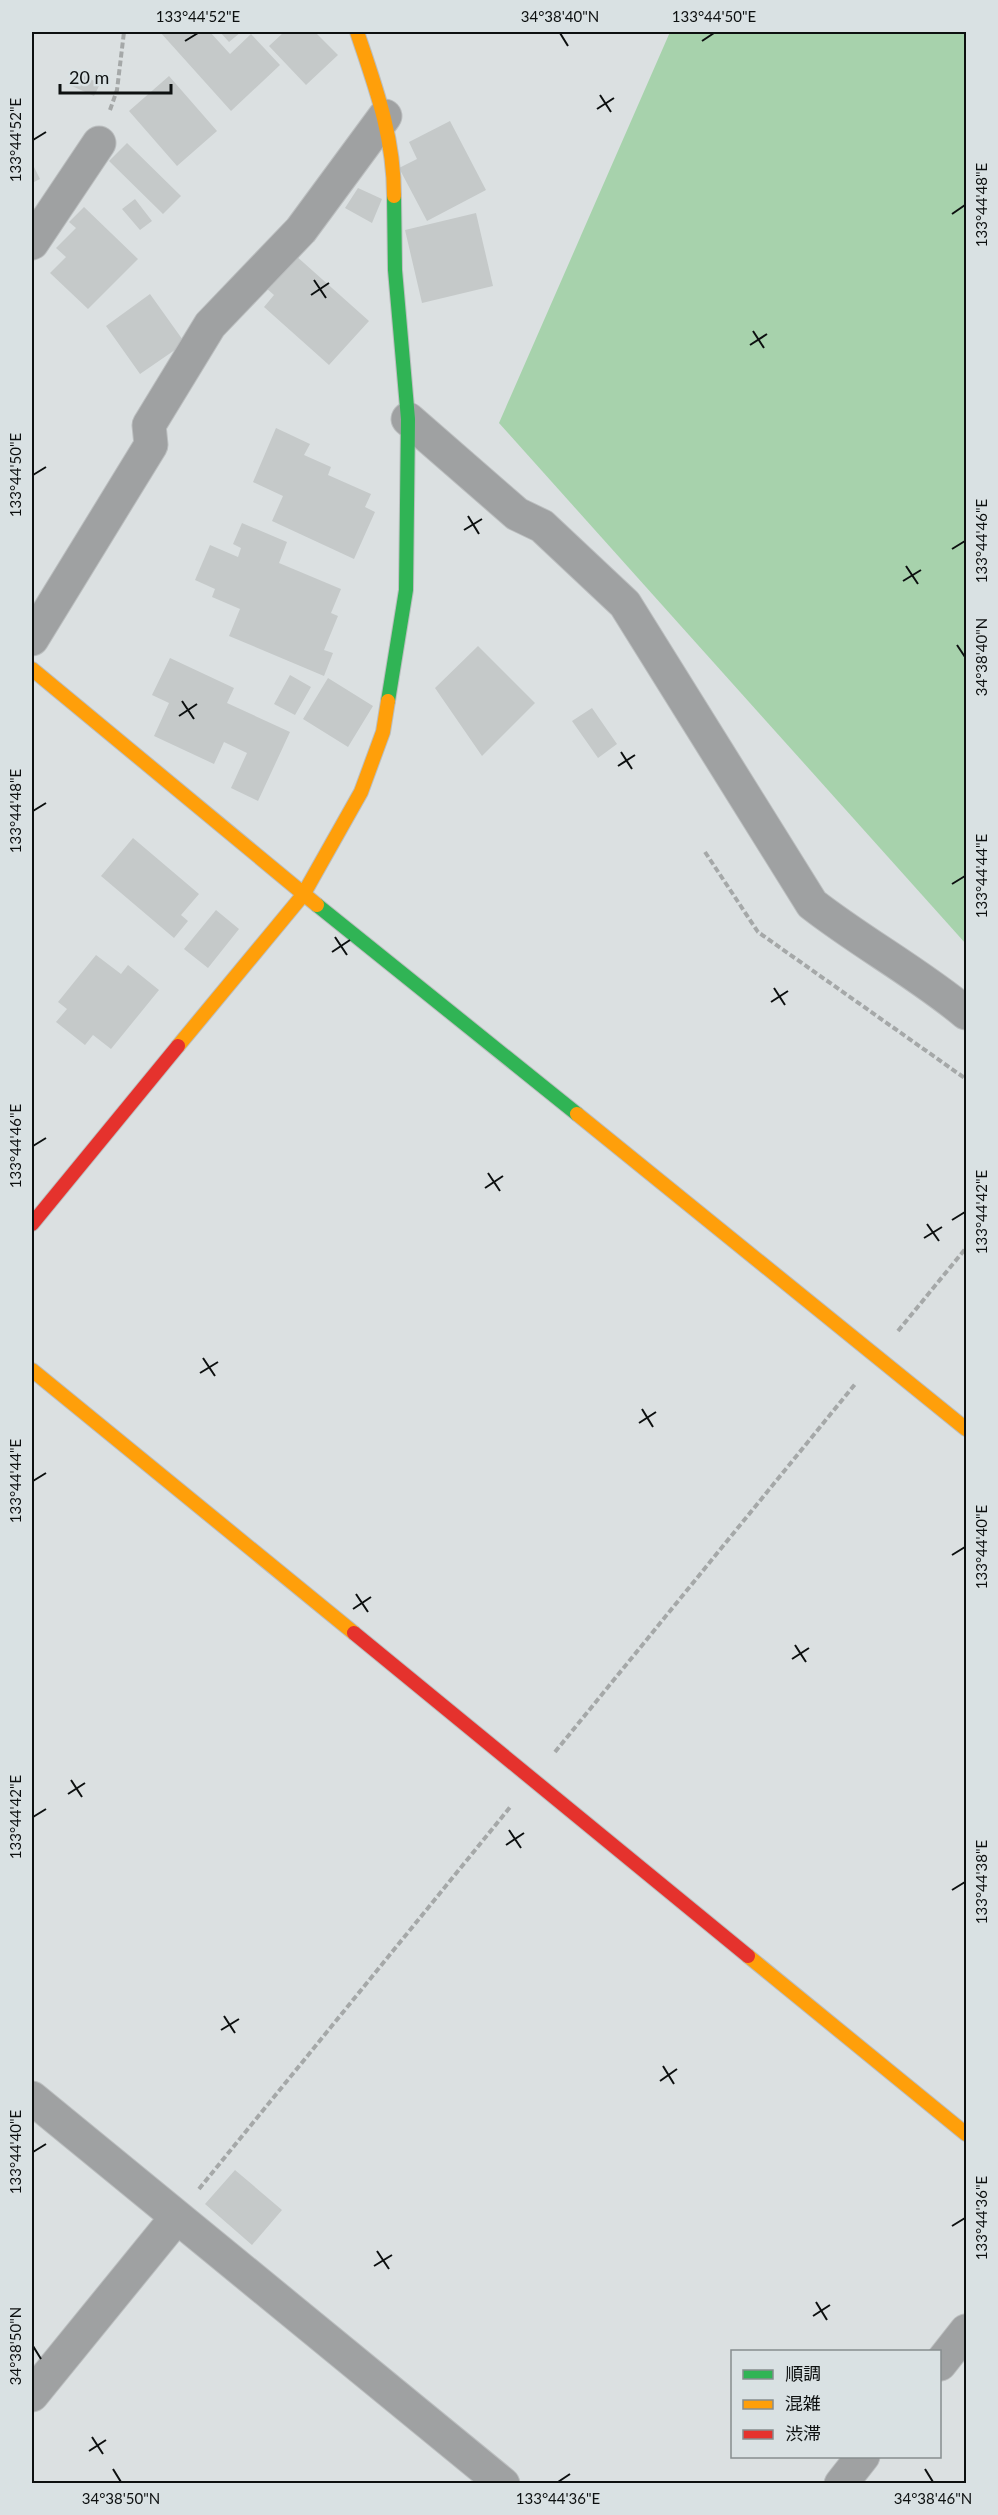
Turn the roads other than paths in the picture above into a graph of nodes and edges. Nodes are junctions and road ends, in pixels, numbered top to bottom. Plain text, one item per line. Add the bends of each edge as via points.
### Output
1 (360, 33) edge
2 (386, 116) junction
3 (99, 143) road end
4 (32, 243) edge
5 (408, 419) junction
6 (32, 639) edge
7 (32, 669) edge
8 (303, 895) junction
9 (966, 1013) edge
10 (32, 1224) edge
11 (32, 1370) edge
12 (966, 1429) edge
13 (32, 2098) edge
14 (966, 2134) edge
15 (176, 2218) junction
16 (966, 2331) edge
17 (941, 2362) edge
18 (32, 2395) edge
19 (862, 2458) edge
20 (503, 2484) edge
21 (841, 2484) edge

1 - 2 street
2 - 5 street via 394,167 394,270
2 - 6 street via 302,230 210,325 149,425 151,445
3 - 4 street
5 - 8 street via 406,590 383,732 361,792
5 - 9 street via 517,514 542,526 625,604 812,904 938,989
7 - 8 street
8 - 10 street
8 - 12 street
11 - 14 street
13 - 15 street
15 - 18 street
15 - 20 street
16 - 17 street
19 - 21 street

